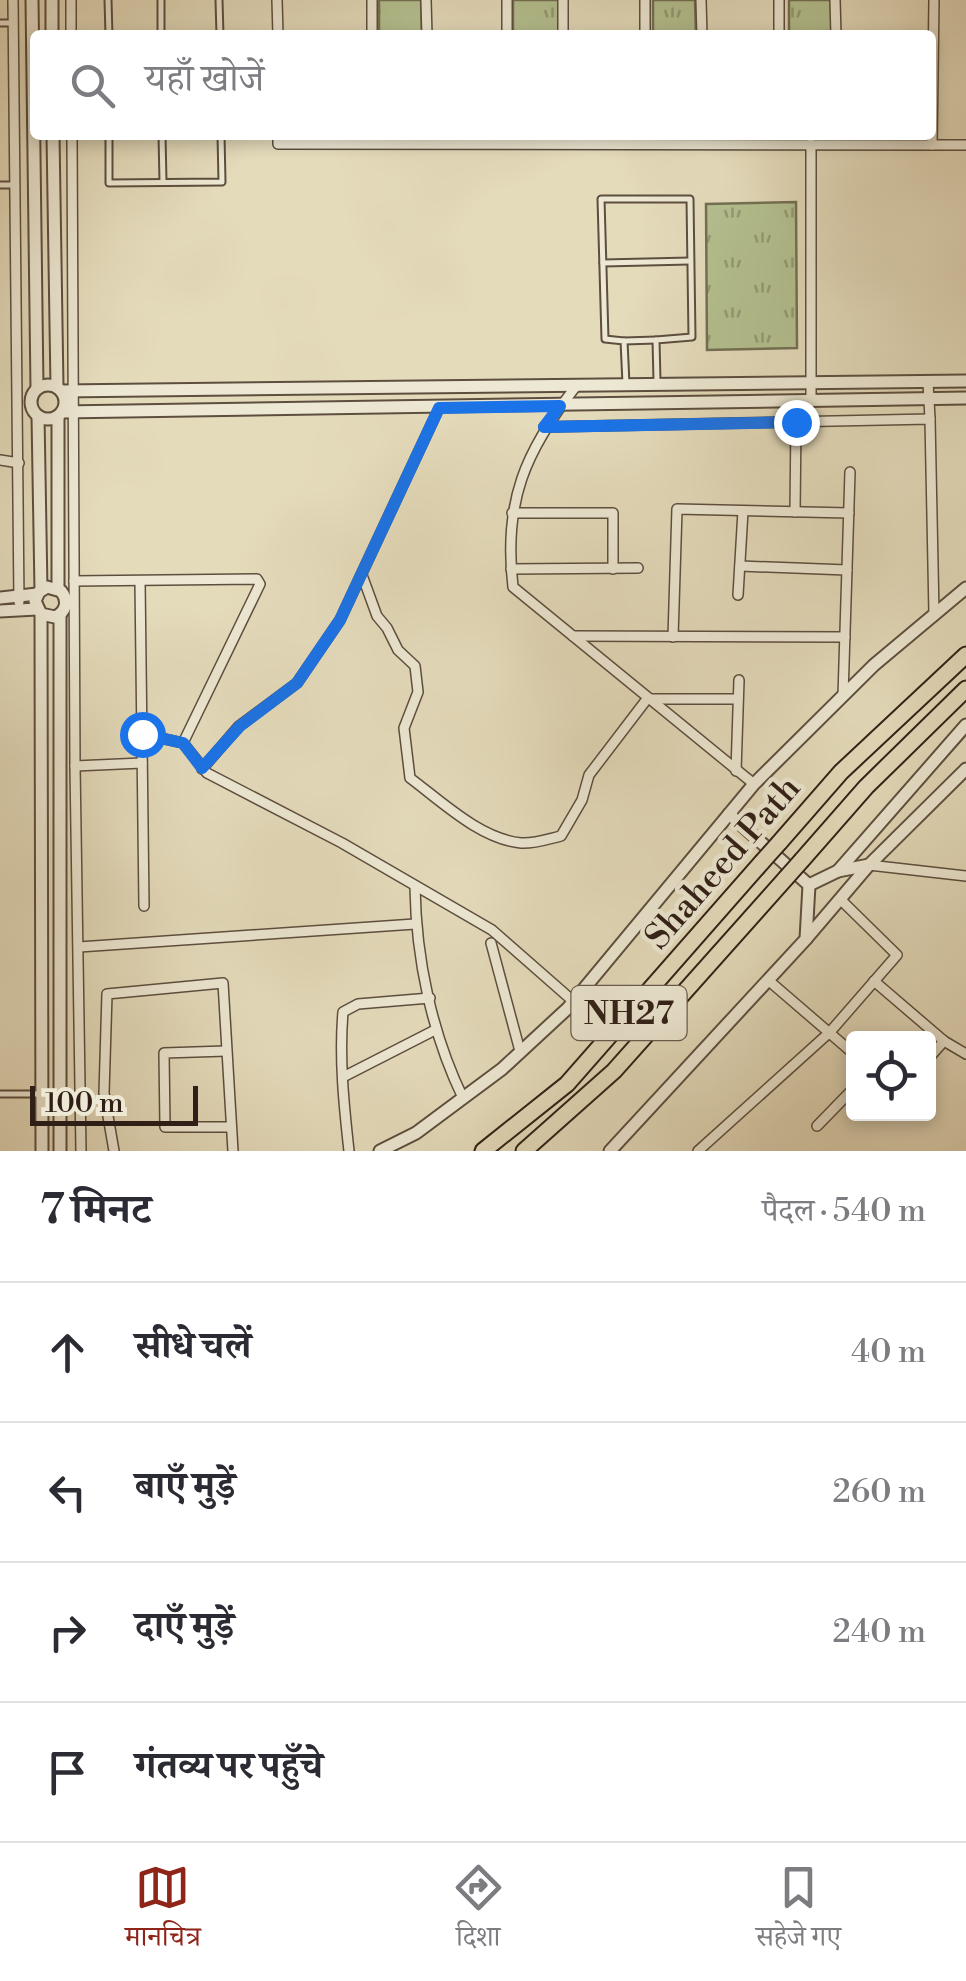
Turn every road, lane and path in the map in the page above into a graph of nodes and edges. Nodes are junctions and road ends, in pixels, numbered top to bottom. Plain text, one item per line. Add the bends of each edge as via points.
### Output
1 (13, 0) edge
2 (32, 0) edge
3 (52, 0) edge
4 (71, 0) edge
5 (108, 0) edge
6 (161, 0) edge
7 (219, 0) edge
8 (278, 0) edge
9 (372, 0) edge
10 (426, 0) edge
11 (507, 0) edge
12 (563, 0) edge
13 (645, 0) edge
14 (701, 0) edge
15 (779, 0) edge
16 (836, 0) edge
17 (934, 0) edge
18 (0, 23) edge
19 (14, 23) junction
20 (32, 30) edge
21 (52, 30) edge
22 (71, 30) edge
23 (108, 30) edge
24 (161, 30) edge
25 (220, 30) edge
26 (278, 30) edge
27 (372, 30) edge
28 (426, 30) edge
29 (507, 30) edge
30 (563, 30) edge
31 (646, 30) edge
32 (702, 30) edge
33 (779, 30) edge
34 (836, 30) edge
35 (934, 30) edge
36 (34, 140) edge
37 (53, 140) edge
38 (72, 140) edge
39 (109, 140) edge
40 (162, 140) edge
41 (221, 140) edge
42 (278, 140) edge
43 (642, 140) edge
44 (932, 140) edge
45 (810, 144) junction
46 (932, 144) junction
47 (966, 144) edge
48 (163, 182) junction
49 (15, 185) junction
50 (0, 186) edge
51 (690, 262) junction
52 (603, 263) junction
53 (656, 340) junction
54 (624, 341) junction
55 (966, 381) edge
56 (928, 382) junction
57 (811, 383) junction
58 (626, 384) junction
59 (658, 384) junction
60 (577, 385) junction
61 (476, 386) junction
62 (38, 388) junction
63 (64, 389) junction
64 (966, 398) edge
65 (930, 399) junction
66 (811, 402) junction
67 (560, 406) junction
68 (476, 407) junction
69 (439, 408) junction
70 (65, 413) junction
71 (38, 416) junction
72 (930, 419) junction
73 (796, 422) junction
74 (544, 427) junction
75 (0, 460) edge
76 (19, 463) junction
77 (850, 472) dead end
78 (744, 511) junction
79 (795, 512) junction
80 (512, 513) junction
81 (849, 514) junction
82 (740, 566) junction
83 (613, 568) junction
84 (638, 568) dead end
85 (511, 570) junction
86 (847, 570) junction
87 (362, 575) junction
88 (140, 581) junction
89 (74, 582) junction
90 (966, 588) edge
91 (58, 589) junction
92 (39, 592) junction
93 (738, 595) dead end
94 (0, 598) edge
95 (20, 603) junction
96 (0, 611) edge
97 (39, 612) junction
98 (934, 614) junction
99 (60, 615) junction
100 (571, 636) junction
101 (673, 636) junction
102 (845, 638) junction
103 (966, 655) edge
104 (739, 680) dead end
105 (966, 689) edge
106 (843, 696) junction
107 (648, 699) junction
108 (738, 699) junction
109 (966, 725) edge
110 (142, 734) junction
111 (183, 743) junction
112 (142, 763) junction
113 (75, 766) junction
114 (202, 768) junction
115 (966, 769) edge
116 (736, 771) junction
117 (754, 784) junction
118 (730, 814) junction
119 (880, 821) junction
120 (896, 838) junction
121 (869, 866) junction
122 (838, 871) junction
123 (966, 876) edge
124 (809, 885) junction
125 (415, 887) junction
126 (840, 899) junction
127 (144, 906) dead end
128 (416, 924) junction
129 (806, 939) junction
130 (491, 943) dead end
131 (79, 946) junction
132 (768, 980) junction
133 (874, 982) junction
134 (430, 998) junction
135 (574, 1002) junction
136 (436, 1030) junction
137 (830, 1032) junction
138 (944, 1041) junction
139 (846, 1047) edge
140 (936, 1050) edge
141 (226, 1051) junction
142 (520, 1051) junction
143 (966, 1054) edge
144 (345, 1076) junction
145 (0, 1094) edge
146 (41, 1094) junction
147 (846, 1096) edge
148 (463, 1098) junction
149 (817, 1126) dead end
150 (231, 1127) junction
151 (42, 1151) edge
152 (60, 1151) edge
153 (81, 1151) edge
154 (114, 1151) edge
155 (233, 1151) edge
156 (350, 1151) edge
157 (380, 1151) edge
158 (483, 1151) edge
159 (524, 1151) edge
160 (610, 1151) edge
161 (698, 1151) edge

1 - 19 street
2 - 20 street
3 - 21 street
4 - 22 street
5 - 23 lane
6 - 24 lane
7 - 25 lane
8 - 26 street
9 - 27 street
10 - 28 street
11 - 29 street
12 - 30 street
13 - 31 street
14 - 32 street
15 - 33 street
16 - 34 street
17 - 35 street
18 - 19 lane
19 - 49 street
36 - 62 street
37 - 63 street
38 - 63 street
39 - 48 lane via 109,183
40 - 48 lane
41 - 48 lane via 222,182
42 - 43 street
43 - 45 street
44 - 46 street
45 - 46 street
45 - 57 street
46 - 47 street
49 - 50 lane
49 - 76 street
51 - 52 lane
51 - 52 lane via 689,198 601,199
51 - 53 lane via 692,337
52 - 54 lane via 604,338
53 - 54 lane
53 - 59 lane
54 - 58 lane
55 - 56 street
56 - 57 street
56 - 65 street
57 - 59 street
57 - 66 street
58 - 59 street
58 - 60 street
60 - 61 street
60 - 67 street
61 - 63 street
61 - 68 street
62 - 63 street
62 - 71 street via 30,400
63 - 70 street
64 - 65 street
65 - 66 street
65 - 72 street
66 - 67 street
67 - 68 street
67 - 74 street
68 - 69 street
69 - 70 street
69 - 87 street
70 - 71 street via 48,420
70 - 89 street
70 - 91 street
71 - 92 street
72 - 73 street
72 - 98 street
73 - 74 street
73 - 79 street
74 - 80 street
75 - 76 street
76 - 95 street
77 - 81 street
78 - 79 street
78 - 82 street
78 - 101 street via 677,509
79 - 81 street
80 - 83 street via 613,513
80 - 85 street
81 - 86 street
82 - 86 street
82 - 93 street
83 - 84 street
83 - 85 street
85 - 100 street via 513,587
86 - 102 street
87 - 107 street via 377,616 414,666 418,692 404,728 410,778 494,834 520,843 561,836 588,775
87 - 114 street via 297,683 240,726
88 - 89 street
88 - 110 street
88 - 111 street via 260,584
89 - 113 street
90 - 98 street
91 - 92 street
91 - 99 street via 66,600
92 - 95 street
92 - 97 street
94 - 95 street
95 - 96 street
95 - 97 street
97 - 99 street
97 - 146 street
98 - 106 street
99 - 152 street
100 - 101 street
100 - 107 street
101 - 102 street
102 - 106 street
103 - 158 highway, Shaheed Path / NH27, bridge via 841,772 567,1084
104 - 108 street
105 - 159 highway, Shaheed Path / NH27, bridge via 866,787 614,1071
106 - 117 street
107 - 108 street
107 - 116 street
108 - 116 street
109 - 119 street
110 - 111 street
110 - 112 street
111 - 114 street
112 - 113 street
112 - 127 street
113 - 131 street
114 - 125 street
115 - 120 street
116 - 117 street
117 - 118 street
118 - 124 street
118 - 135 street
119 - 120 street
119 - 122 street
120 - 121 street
121 - 122 street
121 - 123 street
121 - 126 street
122 - 124 street
124 - 129 street
125 - 128 street
125 - 135 street via 492,930
126 - 129 street
126 - 133 street via 897,955
128 - 131 street
128 - 134 street
129 - 132 street
130 - 142 street
131 - 153 street
132 - 137 street
132 - 160 street
133 - 137 street
133 - 138 street
134 - 136 street
134 - 144 street via 346,1008
135 - 142 street
136 - 144 street
136 - 148 street
137 - 139 street
137 - 161 street
138 - 140 street
138 - 143 street
141 - 150 street
141 - 150 street via 164,1053 165,1126
141 - 154 street via 222,983 107,994 104,1093
142 - 148 street
144 - 156 street
145 - 146 lane
146 - 151 street
147 - 149 street
148 - 157 street
150 - 155 street

